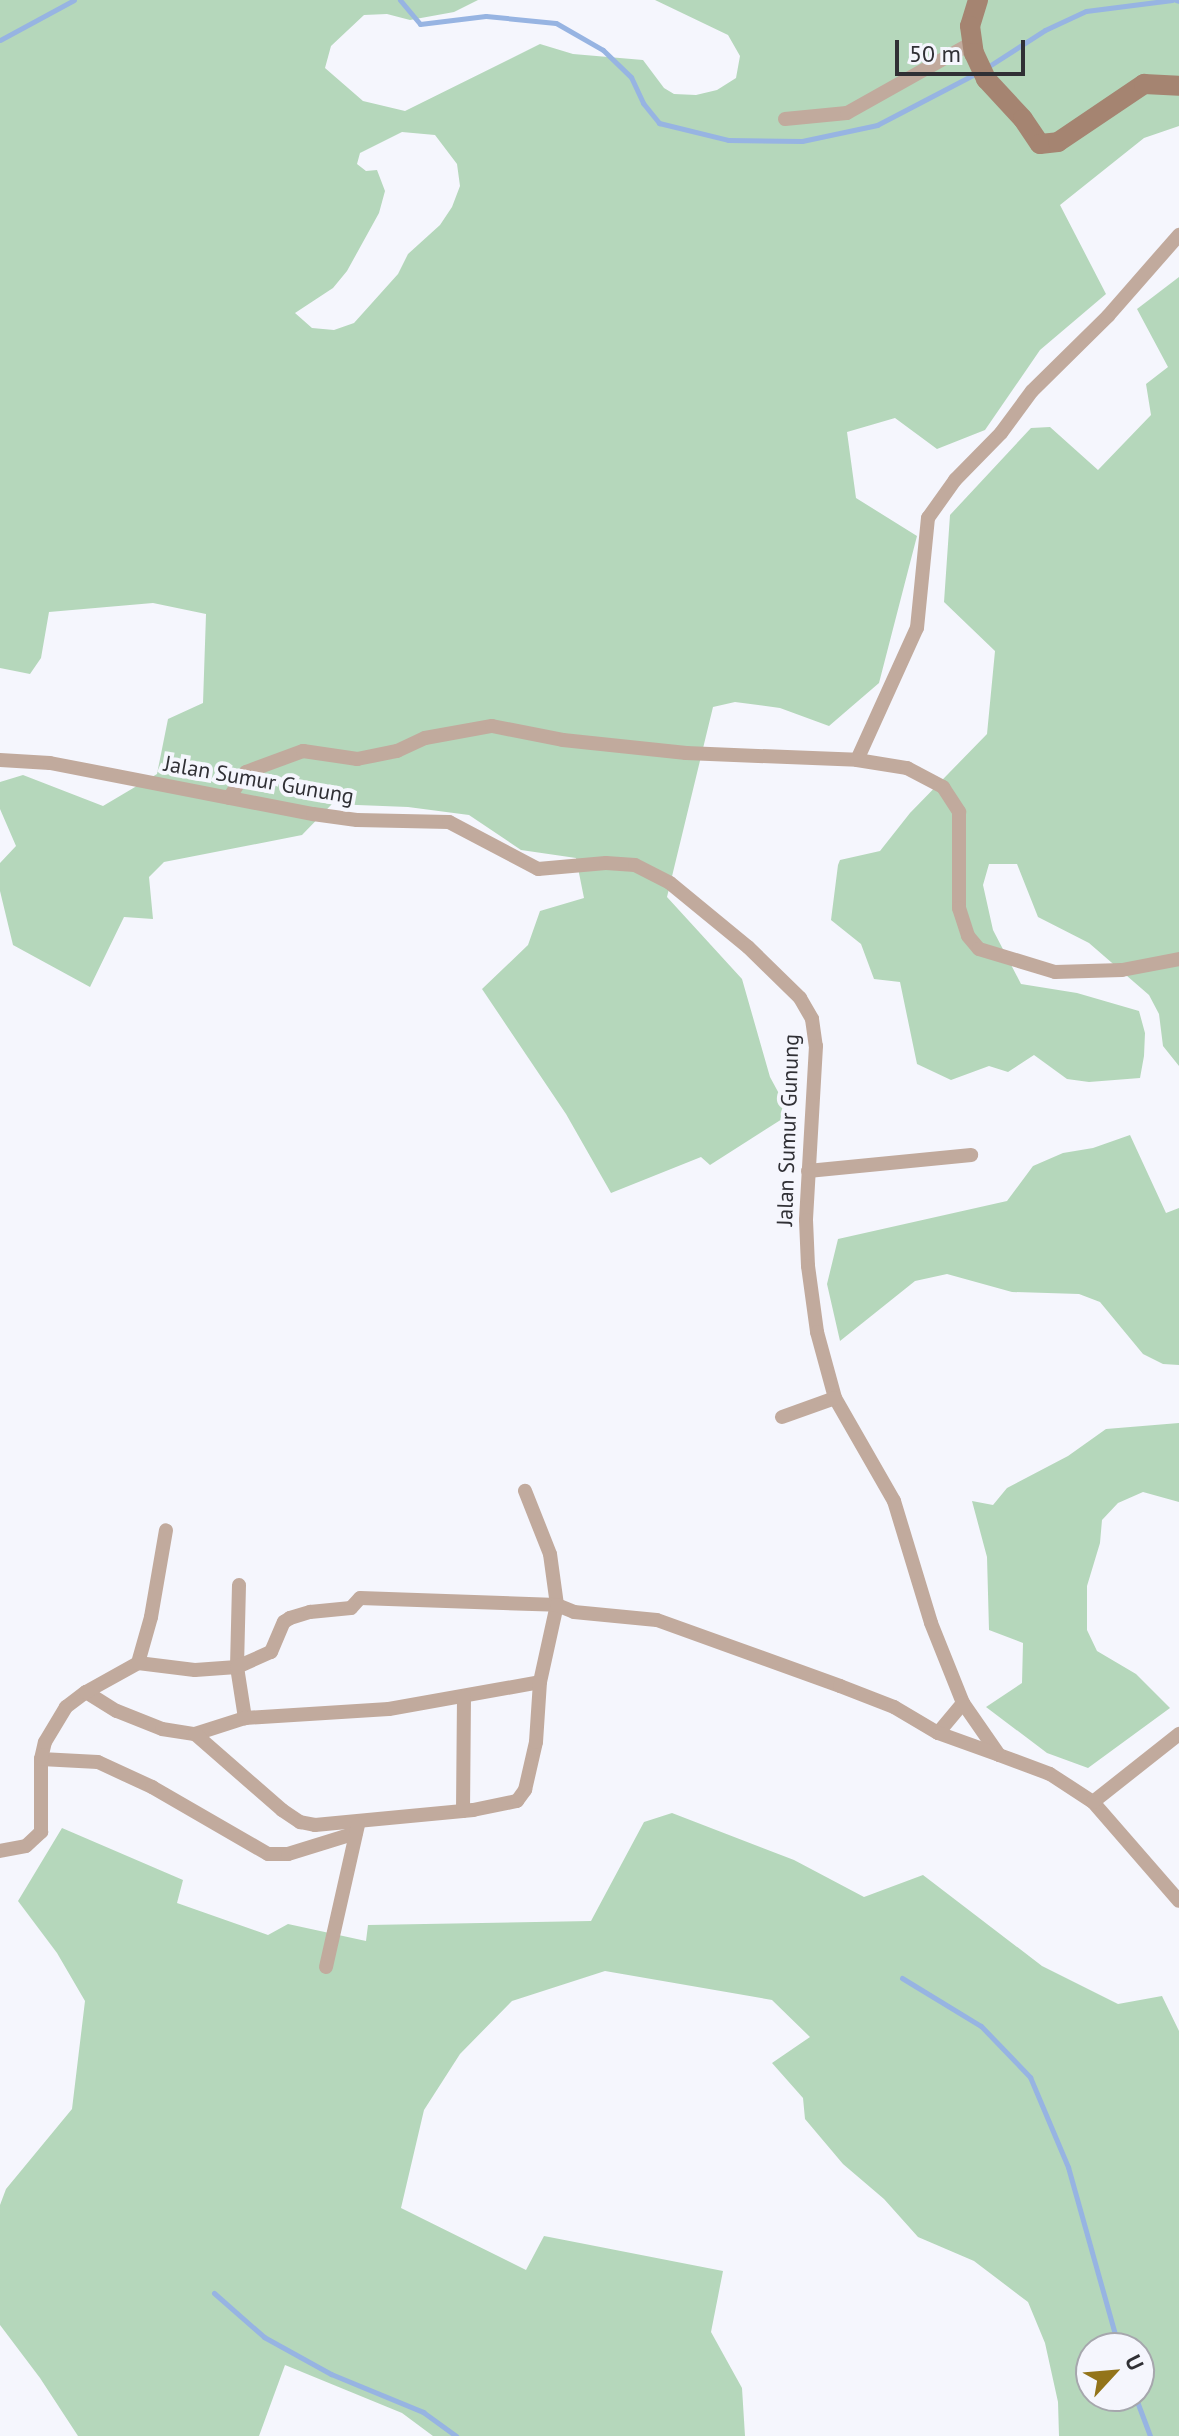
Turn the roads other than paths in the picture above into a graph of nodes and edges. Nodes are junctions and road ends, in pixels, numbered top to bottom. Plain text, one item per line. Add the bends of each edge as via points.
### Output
1 (978, 0) edge
2 (978, 62) junction
3 (1179, 86) edge
4 (785, 119) dead end
5 (1179, 235) edge
6 (0, 760) edge
7 (857, 760) junction
8 (229, 798) junction
9 (1179, 959) edge
10 (971, 1155) dead end
11 (808, 1171) junction
12 (835, 1398) junction
13 (782, 1417) dead end
14 (525, 1491) dead end
15 (166, 1530) dead end
16 (239, 1585) dead end
17 (557, 1605) junction
18 (138, 1663) junction
19 (237, 1667) junction
20 (540, 1682) junction
21 (86, 1692) junction
22 (464, 1697) junction
23 (963, 1703) junction
24 (245, 1718) junction
25 (938, 1733) junction
26 (195, 1734) junction
27 (1179, 1734) edge
28 (999, 1755) junction
29 (41, 1759) junction
30 (1093, 1802) junction
31 (463, 1811) junction
32 (357, 1827) junction
33 (0, 1851) edge
34 (1179, 1901) edge
35 (326, 1967) dead end

1 - 2 street via 970,26
2 - 3 street via 1040,144 1049,145 1144,84
2 - 4 street via 847,113
5 - 7 street via 1032,391 928,518 917,628
6 - 8 street, Jalan Sumur Gunung via 50,763
7 - 8 street via 686,753 563,740 492,726 425,738 397,751 357,759 303,751 246,772
7 - 9 street via 907,768 943,787 959,812 962,923 979,949 1070,973
8 - 11 street, Jalan Sumur Gunung via 357,820 449,822 538,869 635,865 670,883 748,947 800,998 812,1019 816,1046
10 - 11 street
11 - 12 street, Jalan Sumur Gunung via 808,1266 817,1332
12 - 13 street
12 - 23 street, Jalan Sumur Gunung via 894,1501 931,1623
14 - 17 street via 550,1554
15 - 18 street
16 - 19 street
17 - 19 street via 360,1598 351,1608 290,1618 271,1652
17 - 20 street
17 - 25 street via 574,1612 657,1620 894,1707
18 - 19 street via 195,1670
18 - 21 street
19 - 24 street
20 - 22 street
20 - 31 street via 536,1742 525,1790 517,1801
21 - 26 street via 162,1729
21 - 29 street via 54,1723
22 - 24 street via 389,1709
22 - 31 street
23 - 25 street
23 - 28 street, Jalan Sumur Gunung
24 - 26 street
25 - 28 street
26 - 32 street via 300,1822
27 - 30 street
28 - 30 street via 1050,1774
29 - 32 street via 98,1762 268,1854 288,1854
29 - 33 street via 41,1832 26,1846
30 - 34 street
31 - 32 street
32 - 35 street

